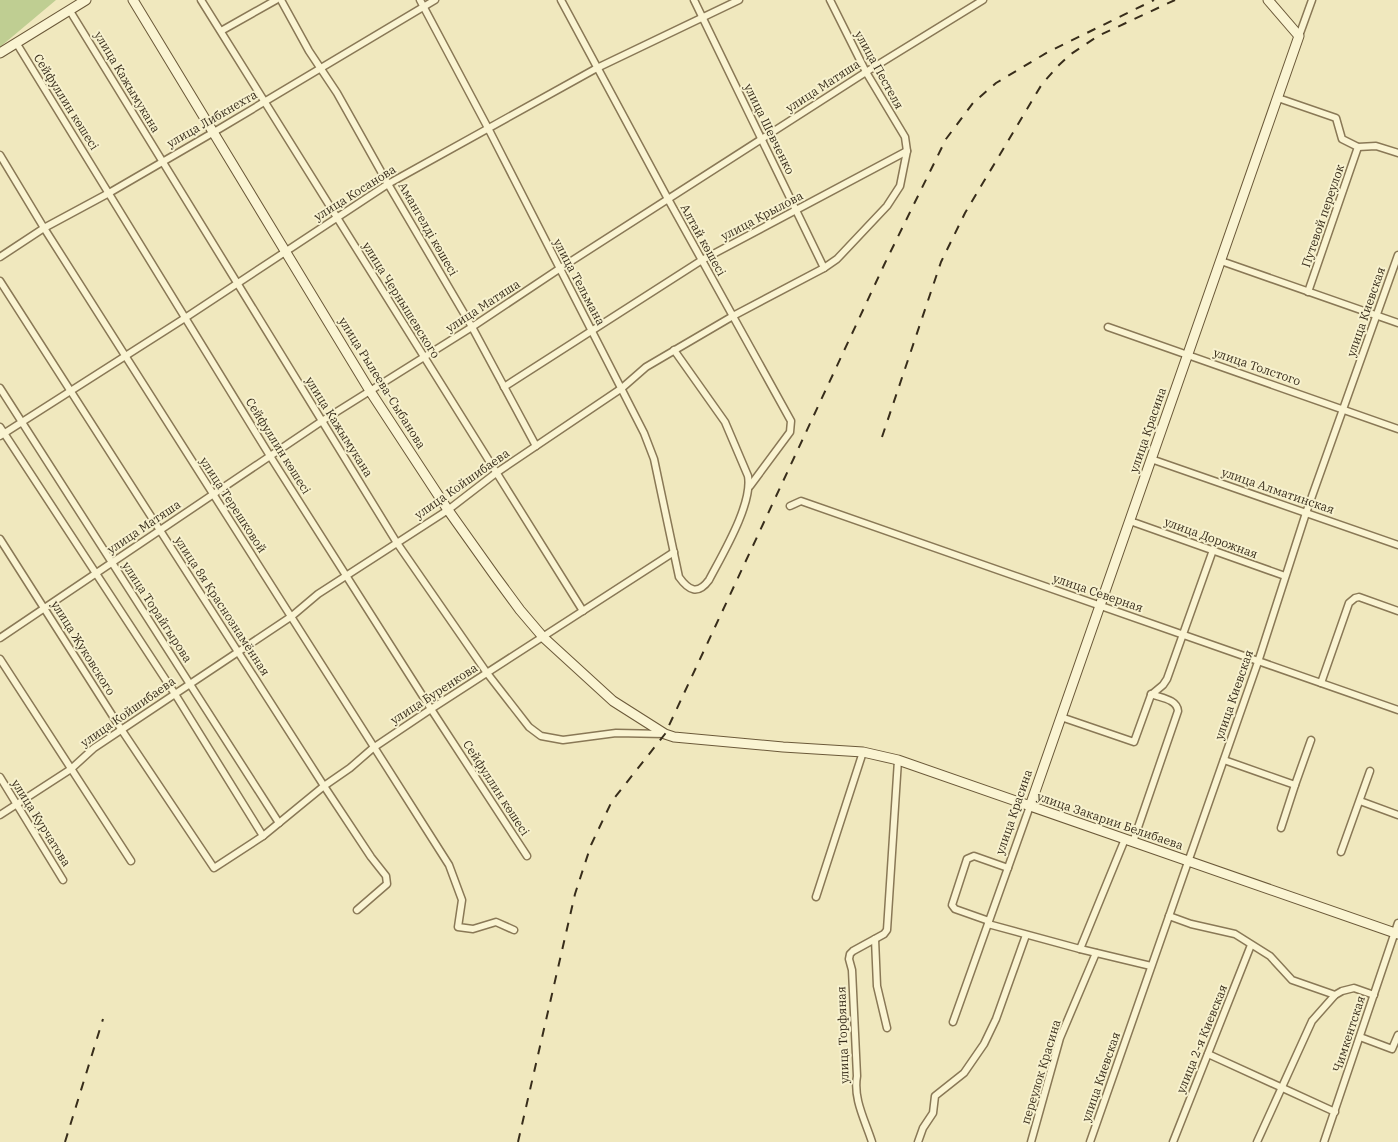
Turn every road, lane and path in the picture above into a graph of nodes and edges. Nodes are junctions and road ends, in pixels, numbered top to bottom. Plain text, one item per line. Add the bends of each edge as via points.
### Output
1 (86, 0) edge
2 (133, 0) edge
3 (202, 0) edge
4 (276, 0) edge
5 (281, 0) edge
6 (420, 0) edge
7 (435, 0) edge
8 (561, 0) edge
9 (694, 0) edge
10 (739, 0) edge
11 (830, 0) edge
12 (983, 0) edge
13 (1268, 0) edge
14 (1312, 0) edge
15 (424, 7) junction
16 (70, 11) junction
17 (702, 17) junction
18 (221, 31) junction
19 (1299, 36) junction
20 (13, 45) junction
21 (0, 51) edge
22 (597, 68) junction
23 (322, 69) junction
24 (866, 72) junction
25 (1278, 98) junction
26 (265, 101) junction
27 (488, 128) junction
28 (214, 132) junction
29 (762, 139) junction
30 (1358, 147) junction
31 (907, 151) junction
32 (1398, 152) edge
33 (0, 155) edge
34 (162, 161) junction
35 (388, 184) junction
36 (108, 193) junction
37 (668, 199) junction
38 (796, 211) junction
39 (337, 217) junction
40 (44, 228) junction
41 (286, 251) junction
42 (1398, 254) edge
43 (0, 256) edge
44 (702, 260) junction
45 (1221, 261) junction
46 (824, 268) junction
47 (559, 269) junction
48 (0, 281) edge
49 (236, 283) junction
50 (1308, 292) junction
51 (733, 316) junction
52 (1376, 316) junction
53 (185, 318) junction
54 (1398, 323) edge
55 (472, 327) junction
56 (1108, 328) dead end
57 (592, 331) junction
58 (674, 350) junction
59 (1188, 355) junction
60 (125, 356) junction
61 (423, 357) junction
62 (504, 387) junction
63 (0, 388) edge
64 (622, 388) junction
65 (70, 391) junction
66 (370, 391) junction
67 (1343, 410) junction
68 (322, 421) junction
69 (22, 422) junction
70 (0, 427) edge
71 (1398, 429) edge
72 (2, 435) edge
73 (536, 446) junction
74 (270, 456) junction
75 (1151, 459) junction
76 (496, 473) junction
77 (750, 486) junction
78 (213, 494) junction
79 (790, 506) dead end
80 (448, 510) junction
81 (1306, 513) junction
82 (1130, 521) junction
83 (159, 530) junction
84 (0, 539) edge
85 (396, 543) junction
86 (1398, 545) edge
87 (1213, 550) junction
88 (674, 552) junction
89 (112, 562) junction
90 (95, 574) junction
91 (347, 576) junction
92 (1285, 576) junction
93 (686, 586) joint
94 (1100, 605) junction
95 (44, 607) junction
96 (583, 611) junction
97 (1398, 611) edge
98 (292, 616) junction
99 (1183, 635) junction
100 (543, 637) junction
101 (0, 638) edge
102 (239, 652) junction
103 (0, 659) edge
104 (1258, 662) junction
105 (487, 673) junction
106 (190, 683) junction
107 (1321, 683) junction
108 (175, 694) junction
109 (1151, 694) junction
110 (1398, 702) edge
111 (431, 709) junction
112 (1397, 710) edge
113 (1061, 717) junction
114 (121, 729) junction
115 (665, 734) junction
116 (1311, 740) dead end
117 (373, 748) junction
118 (863, 752) junction
119 (898, 760) junction
120 (1224, 760) junction
121 (71, 769) junction
122 (1370, 771) dead end
123 (0, 777) edge
124 (1295, 785) junction
125 (324, 786) junction
126 (1360, 801) junction
127 (18, 804) junction
128 (1030, 806) junction
129 (1398, 814) edge
130 (0, 815) edge
131 (279, 823) junction
132 (1281, 828) dead end
133 (263, 836) junction
134 (1129, 841) junction
135 (1341, 852) dead end
136 (527, 856) dead end
137 (1188, 861) junction
138 (131, 862) dead end
139 (214, 868) joint
140 (1008, 868) junction
141 (63, 880) dead end
142 (816, 898) dead end
143 (357, 910) dead end
144 (1169, 916) junction
145 (989, 923) junction
146 (1398, 923) edge
147 (514, 930) dead end
148 (1396, 934) edge
149 (1026, 935) junction
150 (875, 939) junction
151 (1251, 945) junction
152 (1080, 949) junction
153 (1096, 953) junction
154 (1151, 966) junction
155 (1335, 994) junction
156 (1374, 995) junction
157 (954, 1022) dead end
158 (887, 1028) dead end
159 (1398, 1035) edge
160 (1360, 1037) junction
161 (1208, 1054) junction
162 (1281, 1087) junction
163 (1335, 1112) junction
164 (872, 1142) edge
165 (918, 1142) edge
166 (1031, 1142) edge
167 (1090, 1142) edge
168 (1173, 1142) edge
169 (1256, 1142) edge
170 (1324, 1142) edge

1 - 16 street
2 - 28 street, улица Рылеева-Сыбанова
3 - 18 street, улица Чернышевского
4 - 18 street
5 - 23 street, Амангелді көшесі
6 - 15 street, улица Тельмана
7 - 15 street, улица Либкнехта
8 - 22 street, Алтай көшесі
9 - 17 street, улица Шевченко
10 - 17 street, улица Косанова
11 - 24 street, улица Пестеля
12 - 24 street, улица Матяша
13 - 19 street
14 - 19 street, улица Красина
15 - 23 street, улица Либкнехта
15 - 27 street, улица Тельмана
16 - 20 street
16 - 34 street, улица Кажымукана
17 - 22 street, улица Косанова
17 - 29 street, улица Шевченко
18 - 26 street, улица Чернышевского
19 - 25 street, улица Красина
20 - 21 street
20 - 36 street, Сейфуллин көшесі
22 - 27 street, улица Косанова
22 - 37 street, Алтай көшесі
23 - 26 street, улица Либкнехта
23 - 35 street, Амангелді көшесі
24 - 29 street, улица Матяша
24 - 31 street, улица Пестеля via 905,137
25 - 30 street via 1336,118 1342,139
25 - 45 street, улица Красина
26 - 28 street, улица Либкнехта
26 - 39 street, улица Чернышевского
27 - 35 street, улица Косанова
27 - 47 street, улица Тельмана
28 - 34 street, улица Либкнехта
28 - 41 street, улица Рылеева-Сыбанова
29 - 37 street, улица Матяша
29 - 38 street, улица Шевченко
30 - 32 street via 1376,146
30 - 50 street, Путевой переулок
31 - 38 street, улица Крылова
31 - 46 street, улица Койшибаева via 900,186 887,206 837,259
33 - 40 street, улица Терешковой
34 - 36 street, улица Либкнехта
34 - 49 street, улица Кажымукана
35 - 39 street, улица Косанова
35 - 55 street, Амангелді көшесі
36 - 40 street, улица Либкнехта
36 - 53 street, Сейфуллин көшесі
37 - 44 street, Алтай көшесі
37 - 47 street, улица Матяша
38 - 44 street, улица Крылова
38 - 46 street, улица Шевченко
39 - 41 street, улица Косанова
39 - 61 street, улица Чернышевского
40 - 43 street, улица Либкнехта
40 - 60 street, улица Терешковой
41 - 49 street, улица Косанова
41 - 66 street, улица Рылеева-Сыбанова
42 - 52 street, улица Киевская
44 - 51 street, Алтай көшесі
44 - 57 street, улица Крылова
45 - 50 street
45 - 59 street, улица Красина
46 - 51 street, улица Койшибаева
47 - 55 street, улица Матяша
47 - 57 street, улица Тельмана
48 - 65 street, улица 8я Краснознамённая
49 - 53 street, улица Косанова
49 - 68 street, улица Кажымукана
50 - 52 street
51 - 58 street, улица Койшибаева
51 - 77 street, Алтай көшесі via 792,421 790,432
52 - 54 street
52 - 67 street, улица Киевская
53 - 60 street, улица Косанова
53 - 74 street, Сейфуллин көшесі
55 - 61 street, улица Матяша
55 - 62 street, Амангелді көшесі
56 - 59 street, улица Толстого
57 - 62 street, улица Крылова
57 - 64 street, улица Тельмана
58 - 64 street, улица Койшибаева via 646,367
58 - 77 street via 725,422
59 - 67 street, улица Толстого
59 - 75 street, улица Красина
60 - 65 street, улица Косанова
60 - 78 street, улица Терешковой
61 - 66 street, улица Матяша
61 - 76 street, улица Чернышевского
62 - 73 street, Амангелді көшесі
63 - 69 street, улица Торайгырова
64 - 73 street, улица Койшибаева
64 - 88 street, улица Тельмана via 654,458
65 - 69 street, улица Косанова
65 - 83 street, улица 8я Краснознамённая
66 - 68 street, улица Матяша
66 - 80 street, улица Рылеева-Сыбанова
67 - 71 street, улица Толстого
67 - 81 street, улица Киевская
68 - 74 street, улица Матяша
68 - 85 street, улица Кажымукана
69 - 72 street, улица Косанова
69 - 89 street, улица Торайгырова
70 - 72 street
72 - 90 street
73 - 76 street, улица Койшибаева
74 - 78 street, улица Матяша
74 - 91 street, Сейфуллин көшесі
75 - 81 street, улица Алматинская
75 - 82 street, улица Красина
76 - 80 street, улица Койшибаева
76 - 96 street, улица Чернышевского
77 - 93 street, Алтай көшесі via 740,517 709,580 704,587 695,590
78 - 83 street, улица Матяша
78 - 98 street, улица Терешковой
79 - 94 street, улица Северная via 801,501
80 - 85 street, улица Койшибаева
80 - 100 street, улица Рылеева-Сыбанова
81 - 86 street, улица Алматинская
81 - 92 street, улица Киевская
82 - 87 street, улица Дорожная
82 - 94 street, улица Красина
83 - 89 street, улица Матяша
83 - 102 street, улица 8я Краснознамённая
84 - 95 street, улица Жуковского
85 - 91 street, улица Койшибаева
85 - 105 street, улица Кажымукана
87 - 92 street, улица Дорожная
87 - 99 street
88 - 93 street, улица Тельмана via 680,577
88 - 96 street, улица Буренкова
89 - 90 street, улица Матяша
89 - 106 street, улица Торайгырова
90 - 95 street, улица Матяша
90 - 108 street
91 - 98 street, улица Койшибаева
91 - 111 street, Сейфуллин көшесі
92 - 104 street, улица Киевская
94 - 99 street, улица Северная
94 - 113 street, улица Красина
95 - 101 street, улица Матяша
95 - 114 street, улица Жуковского
96 - 100 street, улица Буренкова
97 - 107 street via 1359,597 1352,600
98 - 102 street, улица Койшибаева
98 - 117 street, улица Терешковой
99 - 104 street, улица Северная
99 - 109 street via 1167,679
100 - 105 street, улица Буренкова
100 - 115 street, улица Рылеева-Сыбанова via 613,701
102 - 106 street, улица Койшибаева
102 - 125 street, улица 8я Краснознамённая
103 - 121 street
104 - 107 street, улица Северная
104 - 120 street, улица Киевская
105 - 111 street, улица Буренкова
105 - 115 street, улица Кажымукана via 529,727 541,736 563,740 616,733
106 - 108 street, улица Койшибаева
106 - 131 street, улица Торайгырова
107 - 112 street, улица Северная
108 - 114 street, улица Койшибаева
108 - 133 street
109 - 113 street via 1134,742
109 - 134 street via 1175,702 1178,711
110 - 112 street
111 - 117 street, улица Буренкова
111 - 136 street, Сейфуллин көшесі
113 - 128 street, улица Красина
114 - 121 street, улица Койшибаева
114 - 139 street, улица Жуковского
115 - 118 street, улица Закарии Белибаева
116 - 124 street
117 - 125 street, улица Буренкова
117 - 147 street, улица Терешковой via 449,865 462,900 458,927 473,929 496,922
118 - 119 street, улица Закарии Белибаева
118 - 142 street
119 - 128 street, улица Закарии Белибаева
119 - 150 street, улица Торфяная via 887,930
120 - 124 street
120 - 137 street, улица Киевская
121 - 127 street, улица Койшибаева
121 - 138 street
122 - 126 street
123 - 127 street, улица Курчатова
124 - 132 street
125 - 131 street, улица Буренкова
125 - 143 street, улица 8я Краснознамённая via 386,876 387,884
126 - 129 street
126 - 135 street
127 - 130 street, улица Койшибаева
127 - 141 street, улица Курчатова
128 - 134 street, улица Закарии Белибаева
128 - 140 street, улица Красина
131 - 133 street, улица Буренкова
133 - 139 street, улица Буренкова
134 - 137 street, улица Закарии Белибаева
134 - 152 street
137 - 144 street, улица Киевская
137 - 148 street, улица Закарии Белибаева
140 - 145 street, улица Красина
140 - 145 street, улица Красина via 974,856 967,859 952,905
144 - 151 street via 1235,934
144 - 154 street, улица Киевская
145 - 149 street, улица Красина
145 - 157 street, улица Красина
146 - 148 street, Чимкентская
148 - 156 street, Чимкентская
149 - 152 street, улица Красина
149 - 165 street via 996,1020 984,1044 964,1073 935,1096 933,1114
150 - 158 street via 877,986
150 - 164 street, улица Торфяная via 853,951 849,959 853,979 856,1086
151 - 155 street via 1270,956 1292,980
151 - 161 street, улица 2-я Киевская
152 - 153 street, улица Красина
153 - 154 street, улица Красина
153 - 166 street, переулок Красина via 1060,1038
154 - 167 street, улица Киевская
155 - 156 street via 1354,988
155 - 162 street via 1312,1021
156 - 160 street, Чимкентская
159 - 160 street via 1392,1049
160 - 163 street, Чимкентская
161 - 162 street
161 - 168 street, улица 2-я Киевская
162 - 163 street
162 - 169 street
163 - 170 street, Чимкентская

